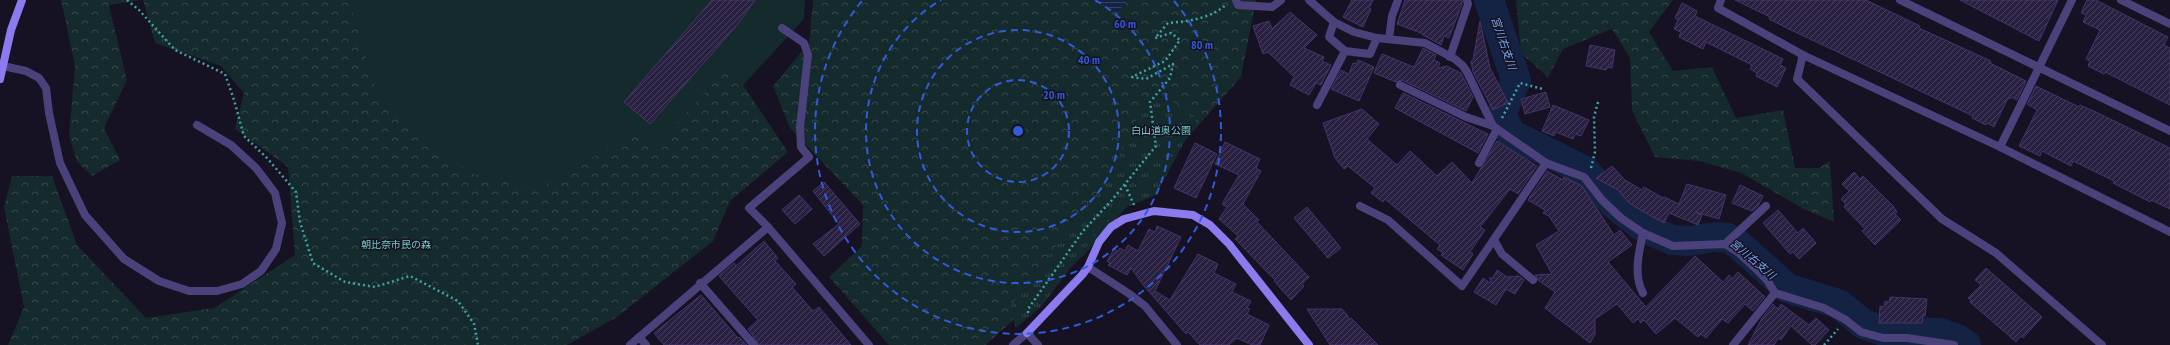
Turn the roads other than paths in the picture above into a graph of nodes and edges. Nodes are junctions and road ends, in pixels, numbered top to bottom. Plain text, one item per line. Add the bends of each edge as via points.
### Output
1 (22, 0) edge
2 (1236, 0) edge
3 (1281, 0) edge
4 (1309, 0) edge
5 (1398, 0) edge
6 (1467, 0) edge
7 (1721, 0) edge
8 (1900, 0) edge
9 (2072, 0) edge
10 (2121, 0) edge
11 (1334, 22) junction
12 (2170, 24) edge
13 (782, 28) dead end
14 (1377, 38) junction
15 (1389, 39) junction
16 (1345, 51) junction
17 (1803, 56) junction
18 (1450, 57) junction
19 (3, 66) junction
20 (2040, 68) junction
21 (0, 79) edge
22 (1400, 85) dead end
23 (1316, 105) dead end
24 (197, 125) dead end
25 (1495, 128) junction
26 (2170, 131) edge
27 (2000, 147) junction
28 (1479, 163) dead end
29 (1546, 163) junction
30 (1360, 206) dead end
31 (1766, 206) dead end
32 (768, 227) junction
33 (2170, 232) edge
34 (1643, 233) junction
35 (1494, 240) junction
36 (1726, 244) junction
37 (1088, 267) junction
38 (1533, 280) dead end
39 (700, 283) junction
40 (1643, 293) dead end
41 (1775, 293) junction
42 (1027, 333) junction
43 (639, 337) junction
44 (1906, 342) edge
45 (630, 345) edge
46 (646, 345) edge
47 (754, 345) edge
48 (869, 345) edge
49 (1013, 345) edge
50 (1038, 345) edge
51 (1177, 345) edge
52 (1310, 345) edge
53 (1733, 345) edge
54 (1954, 345) edge
55 (2102, 345) edge

1 - 19 street via 11,30
2 - 3 street via 1238,5 1272,7
4 - 11 street
5 - 15 street via 1392,16
6 - 18 street via 1468,4
7 - 17 street via 1718,8
8 - 20 street
9 - 20 street
10 - 12 street
11 - 14 street via 1354,32
11 - 16 street via 1329,37
13 - 32 street via 804,43 808,55 800,127 802,147 809,157 749,208
14 - 15 street
14 - 16 street via 1370,54
15 - 18 street via 1425,43
16 - 23 street
17 - 27 street
17 - 55 street via 1797,79 1942,219 1996,253
18 - 25 street via 1463,66
19 - 21 street
19 - 24 street via 26,71 39,78 46,88 60,163 85,215 124,259 159,281 189,291 217,291 242,284 262,271 276,249 282,223 275,193 256,168 231,145
20 - 26 street
20 - 27 street
22 - 25 street
25 - 28 street
25 - 29 street
27 - 33 street
29 - 34 street via 1584,177 1602,200 1621,218
29 - 35 street
30 - 35 street via 1388,220 1462,286
31 - 36 street
32 - 39 street
32 - 48 street
34 - 36 street via 1673,246
34 - 40 street via 1638,257 1638,283
35 - 38 street via 1502,254
36 - 41 street via 1753,266 1767,280
37 - 42 street
37 - 51 street via 1145,306
37 - 52 street via 1099,242 1111,227 1124,220 1154,211 1193,215 1210,225 1229,244
39 - 43 street
39 - 47 street
41 - 44 street via 1824,308 1861,332
41 - 53 street
42 - 49 street
42 - 50 street
43 - 45 street
43 - 46 street
44 - 54 street

